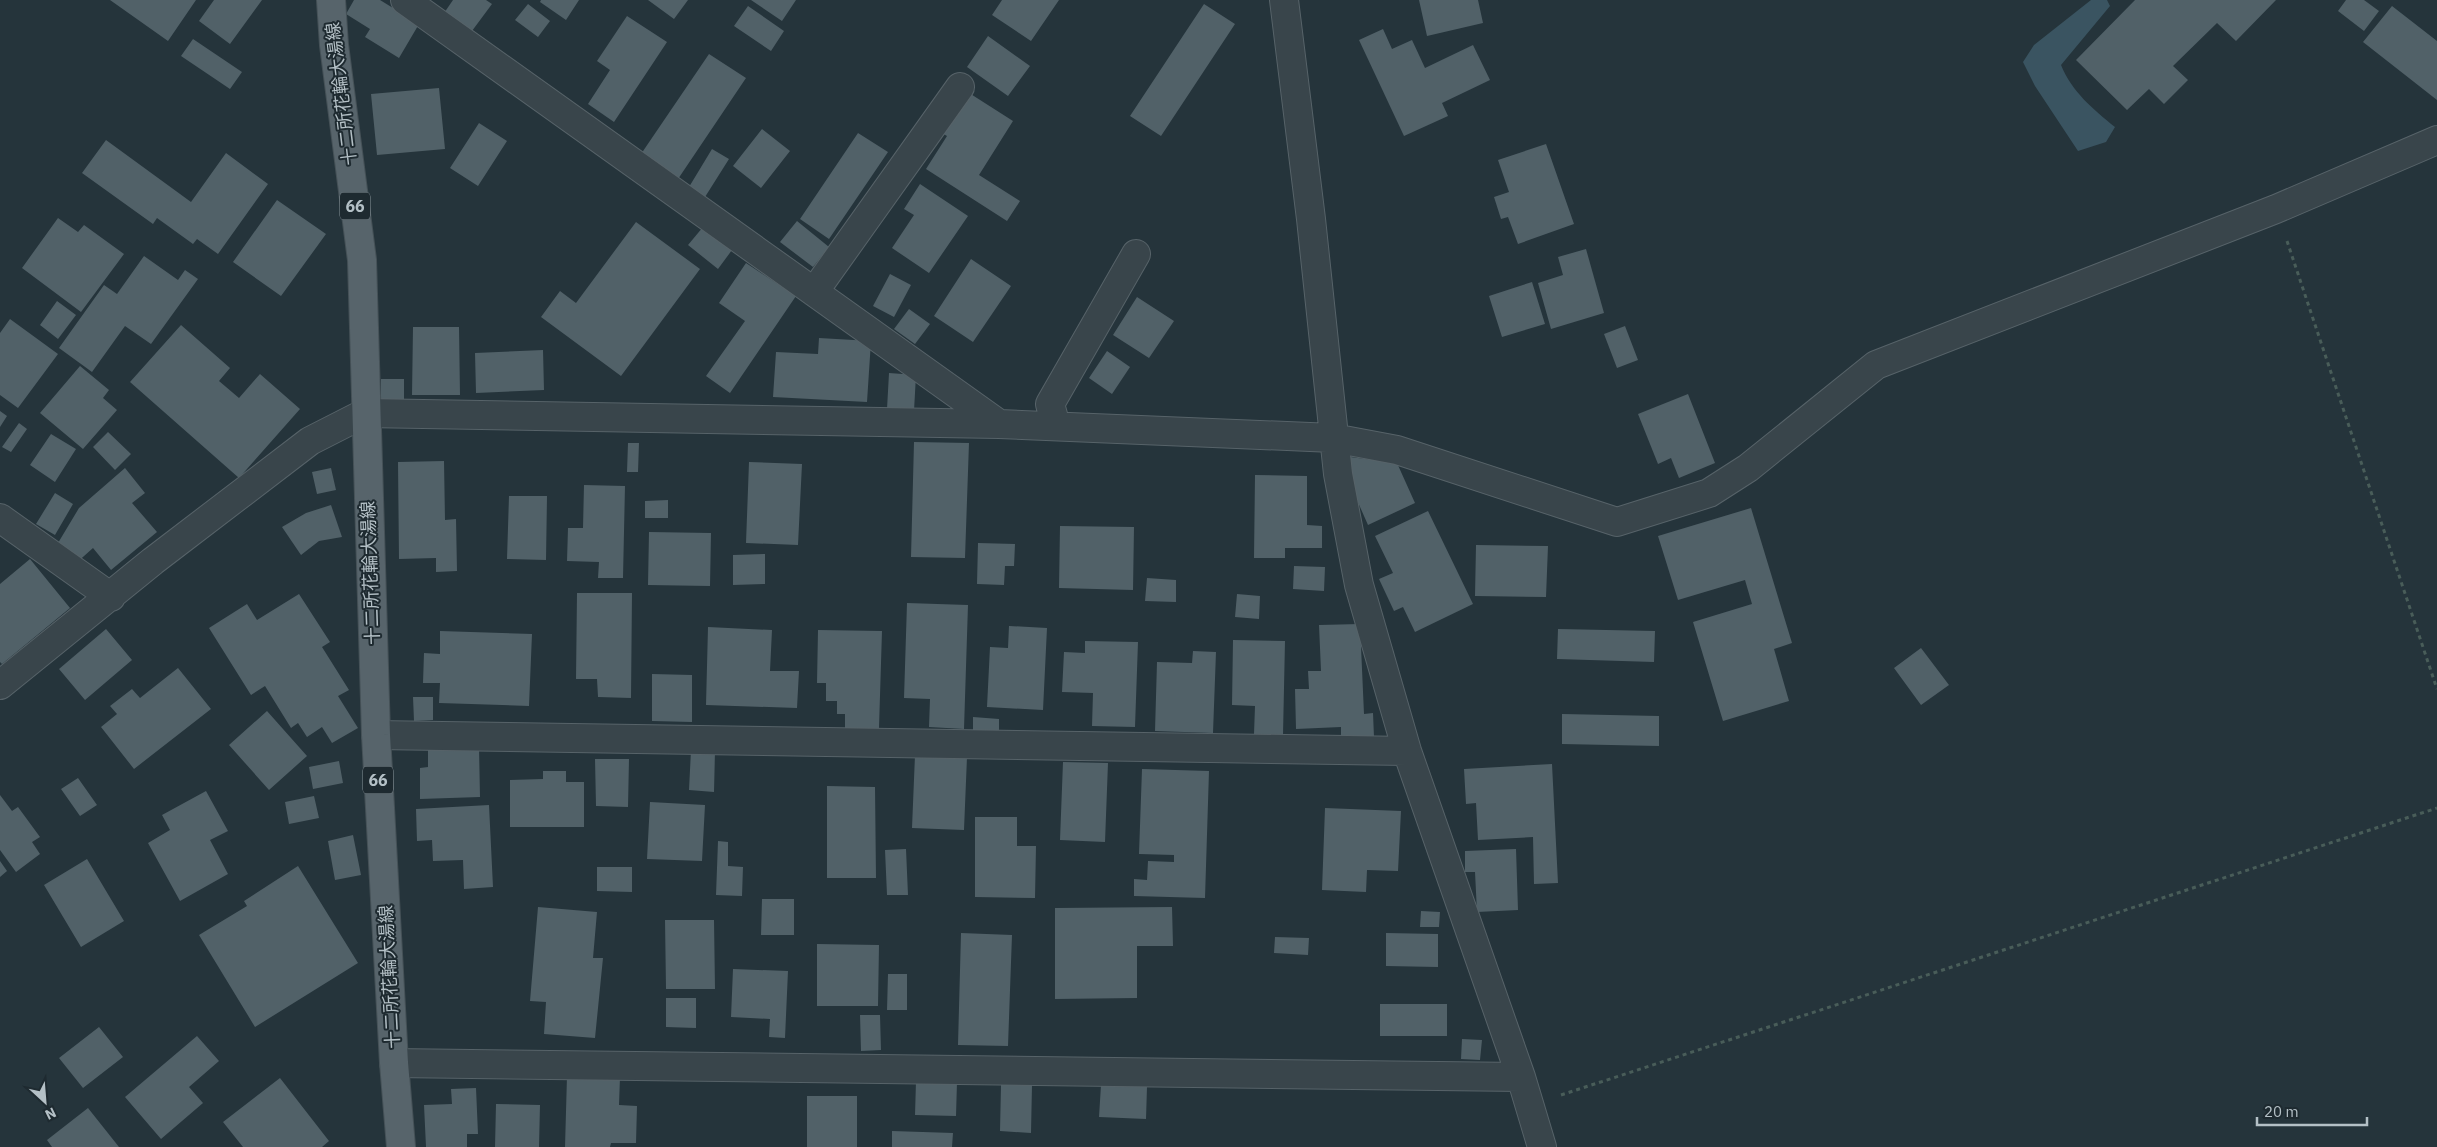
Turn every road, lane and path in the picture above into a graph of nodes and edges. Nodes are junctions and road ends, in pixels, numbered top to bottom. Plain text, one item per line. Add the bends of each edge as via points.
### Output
1 (331, 0) edge
2 (405, 0) edge
3 (1284, 0) edge
4 (960, 87) dead end
5 (2437, 140) edge
6 (2276, 210) junction
7 (1136, 254) dead end
8 (814, 292) junction
9 (366, 413) junction
10 (999, 424) junction
11 (1056, 426) junction
12 (1334, 438) junction
13 (0, 518) edge
14 (111, 597) junction
15 (0, 685) edge
16 (2437, 689) edge
17 (376, 735) junction
18 (1408, 751) junction
19 (2437, 808) edge
20 (394, 1063) junction
21 (1521, 1077) junction
22 (1529, 1105) junction
23 (401, 1147) edge
24 (1542, 1147) edge

1 - 9 main road, 十二所花輪大湯線 / 66 via 362,260
2 - 8 street
3 - 12 street
4 - 8 street
5 - 6 street
6 - 12 street via 1876,365 1748,468 1709,493 1617,522 1397,450
6 - 16 path
7 - 11 street via 1050,404
8 - 10 street
9 - 10 street
9 - 14 street via 310,440
9 - 17 main road, 十二所花輪大湯線 / 66
10 - 11 street
11 - 12 street
12 - 18 street via 1359,585
13 - 14 street
14 - 15 street
17 - 18 street
17 - 20 main road, 十二所花輪大湯線 / 66
18 - 21 street
19 - 22 path
20 - 21 street
20 - 23 main road, 十二所花輪大湯線 / 66
21 - 22 street
22 - 24 street

